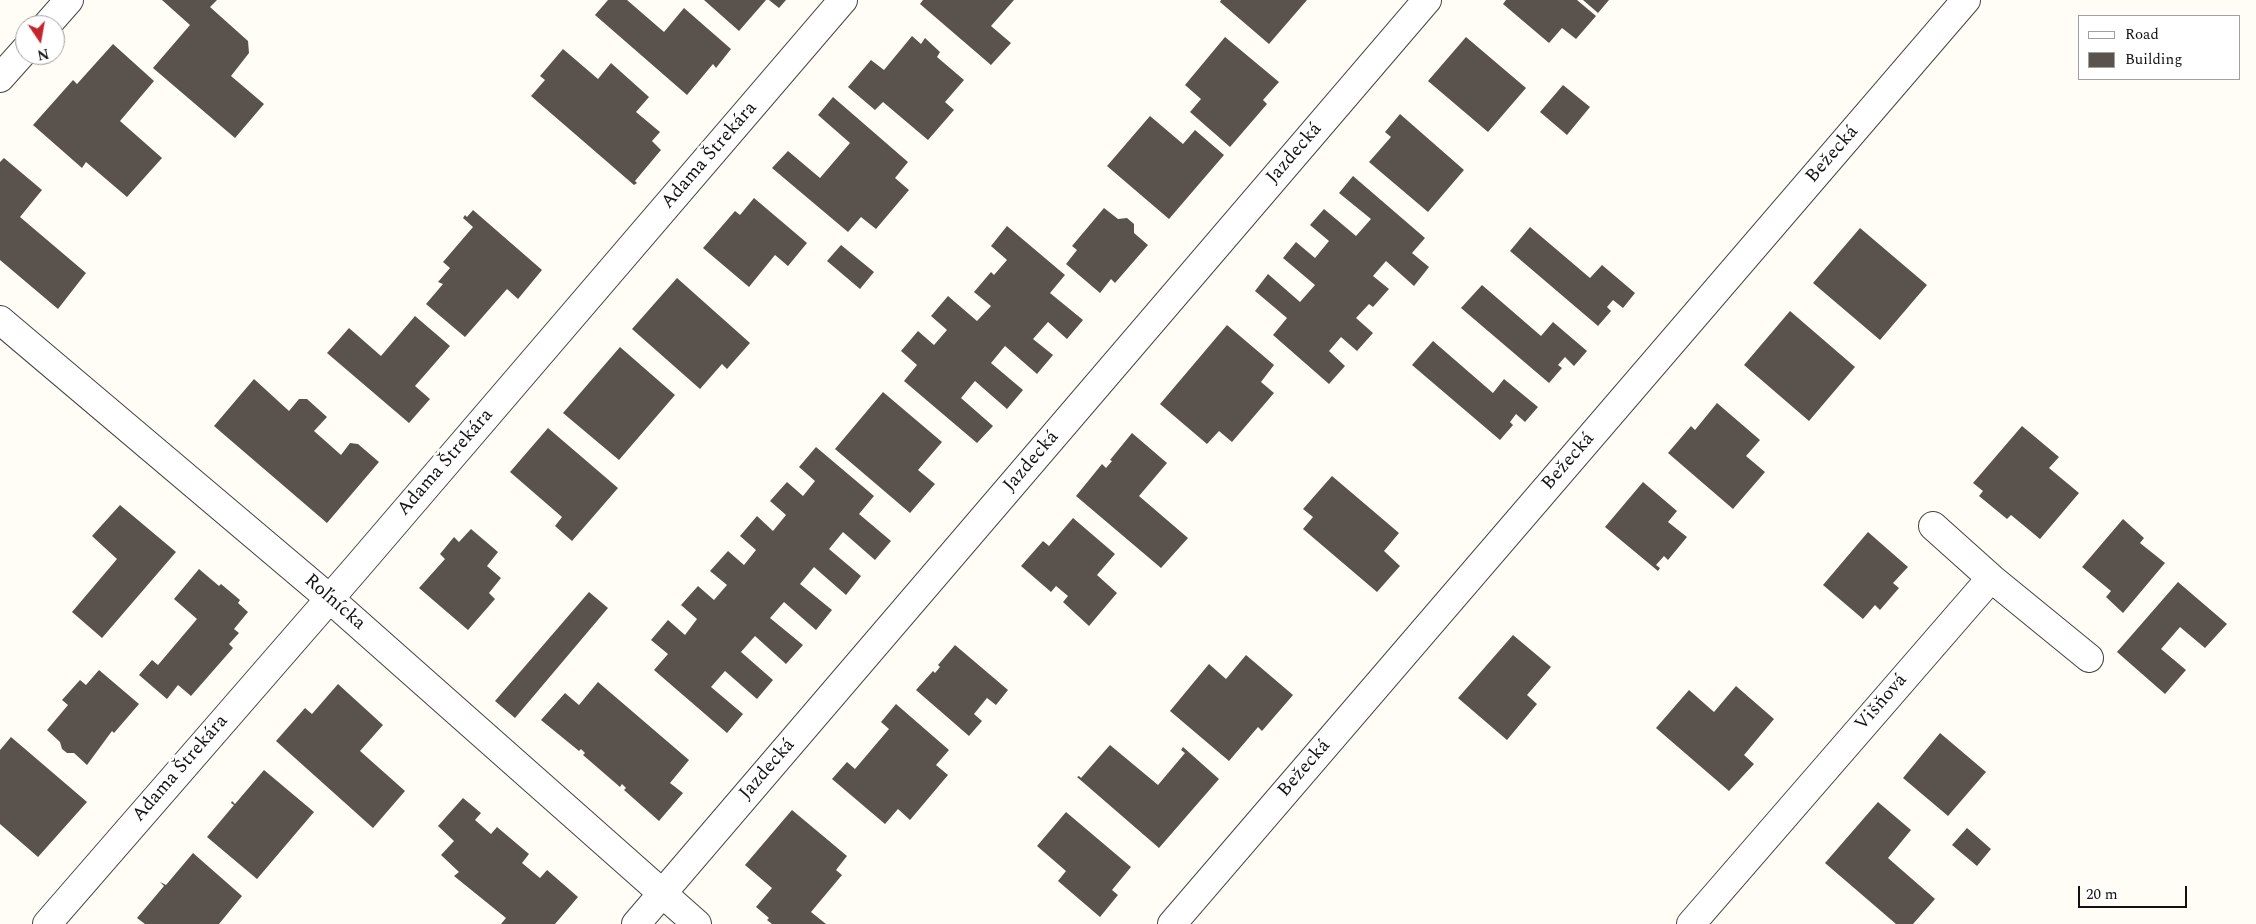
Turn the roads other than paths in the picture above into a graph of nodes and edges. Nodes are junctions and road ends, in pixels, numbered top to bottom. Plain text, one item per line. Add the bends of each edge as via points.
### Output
1 (69, 0) edge
2 (844, 0) edge
3 (1427, 0) edge
4 (1966, 0) edge
5 (56, 15) edge
6 (15, 61) edge
7 (0, 78) edge
8 (0, 320) edge
9 (1933, 526) dead end
10 (1991, 578) junction
11 (330, 598) junction
12 (2089, 658) dead end
13 (662, 893) junction
14 (47, 924) edge
15 (636, 924) edge
16 (697, 924) edge
17 (1172, 924) edge
18 (1691, 924) edge

1 - 5 street
2 - 11 street, Adama Štrekára
3 - 13 street, Jazdecká
4 - 17 street, Bežecká
6 - 7 street
8 - 11 street, Roľnícka
9 - 10 street
10 - 12 street
10 - 18 street, Višňová
11 - 13 street, Roľnícka
11 - 14 street, Adama Štrekára
13 - 15 street, Jazdecká
13 - 16 street, Roľnícka

